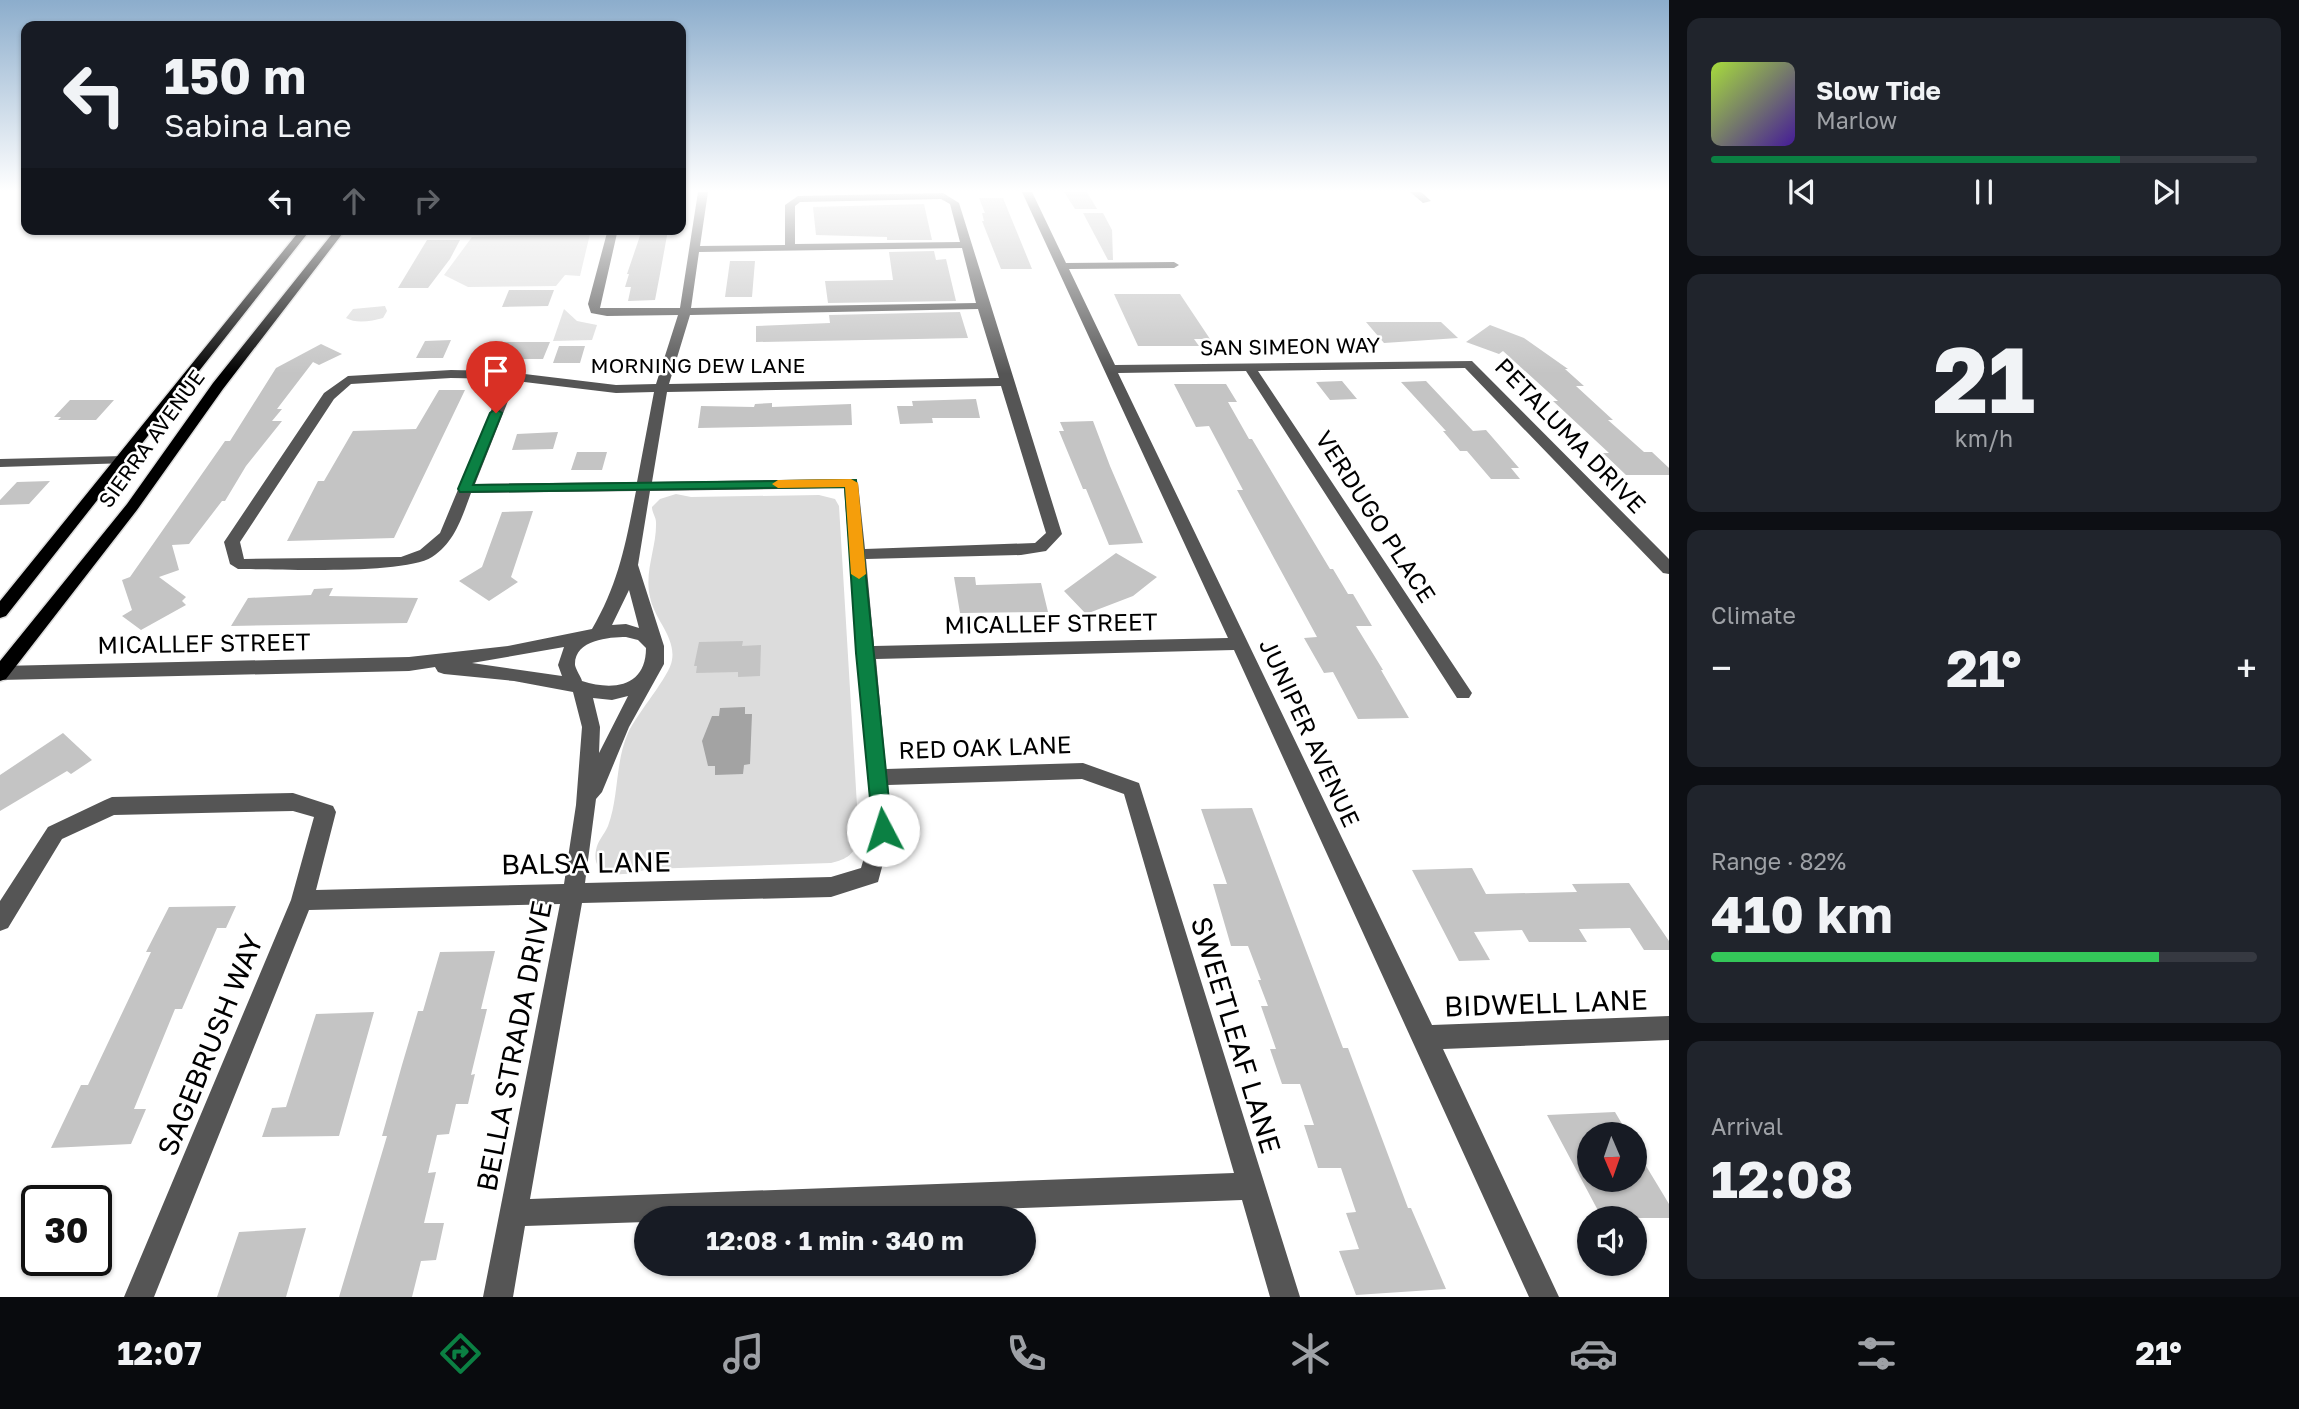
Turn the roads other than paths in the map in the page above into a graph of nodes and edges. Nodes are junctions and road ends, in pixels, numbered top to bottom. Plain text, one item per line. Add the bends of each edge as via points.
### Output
1 (287, 253) edge
2 (323, 253) edge
3 (607, 253) edge
4 (693, 253) edge
5 (968, 253) edge
6 (1056, 253) edge
7 (1174, 265) dead end
8 (1063, 266) junction
9 (983, 306) junction
10 (685, 311) junction
11 (1468, 364) joint
12 (1249, 366) junction
13 (1111, 369) junction
14 (511, 377) junction
15 (1006, 382) junction
16 (660, 388) junction
17 (124, 460) junction
18 (0, 463) edge
19 (646, 486) junction
20 (465, 489) junction
21 (857, 554) junction
22 (630, 565) junction
23 (1669, 569) edge
24 (0, 612) edge
25 (594, 634) junction
26 (652, 642) junction
27 (1240, 644) junction
28 (864, 653) junction
29 (409, 664) junction
30 (650, 673) junction
31 (0, 674) edge
32 (578, 687) junction
33 (1463, 693) dead end
34 (878, 777) junction
35 (1132, 789) joint
36 (586, 805) junction
37 (573, 893) junction
38 (302, 900) junction
39 (0, 921) edge
40 (1669, 1028) edge
41 (1425, 1037) junction
42 (1250, 1186) junction
43 (513, 1213) junction
44 (139, 1297) edge
45 (498, 1297) edge
46 (1285, 1297) edge
47 (1544, 1297) edge

1 - 17 main road, SIERRA AVENUE
2 - 31 main road, SIERRA AVENUE
3 - 10 street via 595,311
4 - 10 street
5 - 9 street
6 - 8 street, JUNIPER AVENUE
7 - 8 street
8 - 13 street, JUNIPER AVENUE
9 - 10 street
9 - 15 street
10 - 16 street
11 - 12 street, SAN SIMEON WAY
11 - 23 street, PETALUMA DRIVE
12 - 13 street, SAN SIMEON WAY
12 - 33 street, VERDUGO PLACE
13 - 27 street, JUNIPER AVENUE
14 - 16 street, MORNING DEW LANE via 616,389
14 - 20 street
14 - 20 street, MORNING DEW LANE via 451,374 348,380 329,396 232,542 239,564 402,562 426,554 447,535
15 - 16 street, MORNING DEW LANE
15 - 21 street via 1054,534 1040,547 1021,550
16 - 19 street
17 - 18 street
17 - 24 main road, SIERRA AVENUE
19 - 20 street
19 - 21 street via 851,483
19 - 22 street
21 - 28 street
22 - 25 street via 615,605
22 - 26 street
25 - 26 street via 623,629
25 - 29 street, MICALLEF STREET via 508,652
25 - 32 street via 568,657 568,676
26 - 30 street via 656,663
27 - 28 street, MICALLEF STREET
27 - 41 street, JUNIPER AVENUE
28 - 34 street
29 - 31 street, MICALLEF STREET
29 - 32 street, MICALLEF STREET via 516,674
30 - 32 street via 640,683 614,694
30 - 36 street, BELLA STRADA DRIVE via 620,726
32 - 36 street, BELLA STRADA DRIVE via 591,727
34 - 35 street, RED OAK LANE via 1083,771
34 - 37 street, BALSA LANE via 883,830 870,875 831,887
35 - 42 street, SWEETLEAF LANE
36 - 37 street, BELLA STRADA DRIVE
37 - 38 street, BALSA LANE
37 - 43 street, BELLA STRADA DRIVE
38 - 39 street, SAGEBRUSH WAY via 326,812 293,802 112,806 55,833
38 - 44 street, SAGEBRUSH WAY
40 - 41 street, BIDWELL LANE
41 - 47 street, JUNIPER AVENUE
42 - 43 street
42 - 46 street, SWEETLEAF LANE
43 - 45 street, BELLA STRADA DRIVE

